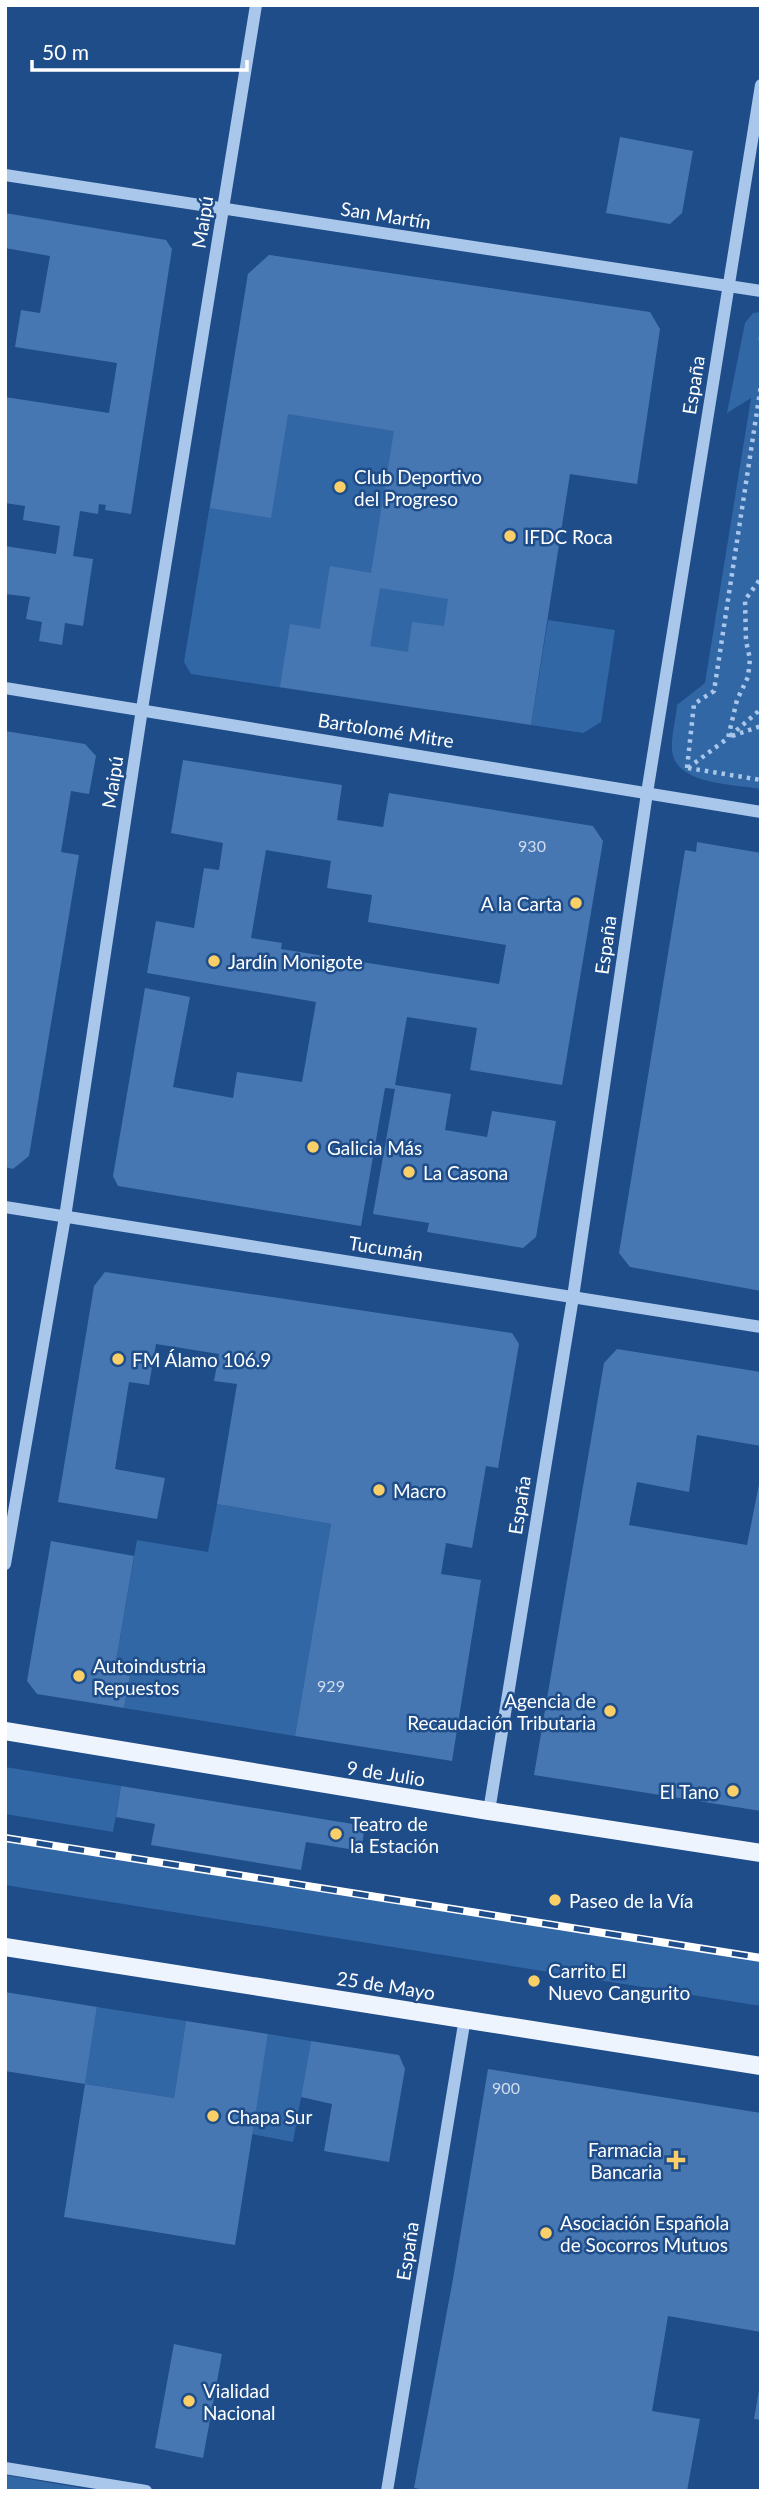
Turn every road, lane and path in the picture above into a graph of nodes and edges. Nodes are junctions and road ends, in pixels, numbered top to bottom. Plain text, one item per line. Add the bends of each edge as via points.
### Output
1 (256, 5) edge
2 (761, 85) edge
3 (5, 175) edge
4 (223, 210) junction
5 (729, 286) junction
6 (761, 291) edge
7 (761, 384) edge
8 (761, 578) edge
9 (5, 688) edge
10 (142, 709) junction
11 (761, 709) edge
12 (761, 726) edge
13 (728, 738) junction
14 (687, 768) junction
15 (761, 780) edge
16 (647, 793) junction
17 (761, 811) edge
18 (5, 1207) edge
19 (65, 1217) junction
20 (573, 1297) junction
21 (761, 1327) edge
22 (5, 1564) edge
23 (5, 1731) edge
24 (489, 1811) junction
25 (761, 1853) edge
26 (5, 1947) edge
27 (465, 2018) junction
28 (761, 2066) edge
29 (5, 2468) edge
30 (146, 2491) edge
31 (387, 2491) edge

1 - 4 street, Maipú
2 - 5 street, España
3 - 4 street, San Martín
4 - 5 street, San Martín
4 - 10 street, Maipú
5 - 6 street, San Martín
5 - 16 street, España
7 - 14 path via 713,691 694,704
8 - 13 path via 745,600 748,677
9 - 10 street, Bartolomé Mitre
10 - 16 street, Bartolomé Mitre
10 - 19 street, Maipú
11 - 13 path
12 - 13 path
13 - 14 path
14 - 15 path
16 - 17 street, Bartolomé Mitre
16 - 20 street, España
18 - 19 street, Tucumán
19 - 20 street, Tucumán
19 - 22 street, Maipú
20 - 21 street, Tucumán
20 - 24 street, España
23 - 24 main road, 9 de Julio
24 - 25 main road, 9 de Julio
26 - 27 main road, 25 de Mayo
27 - 28 main road, 25 de Mayo
27 - 31 street, España
29 - 30 street

